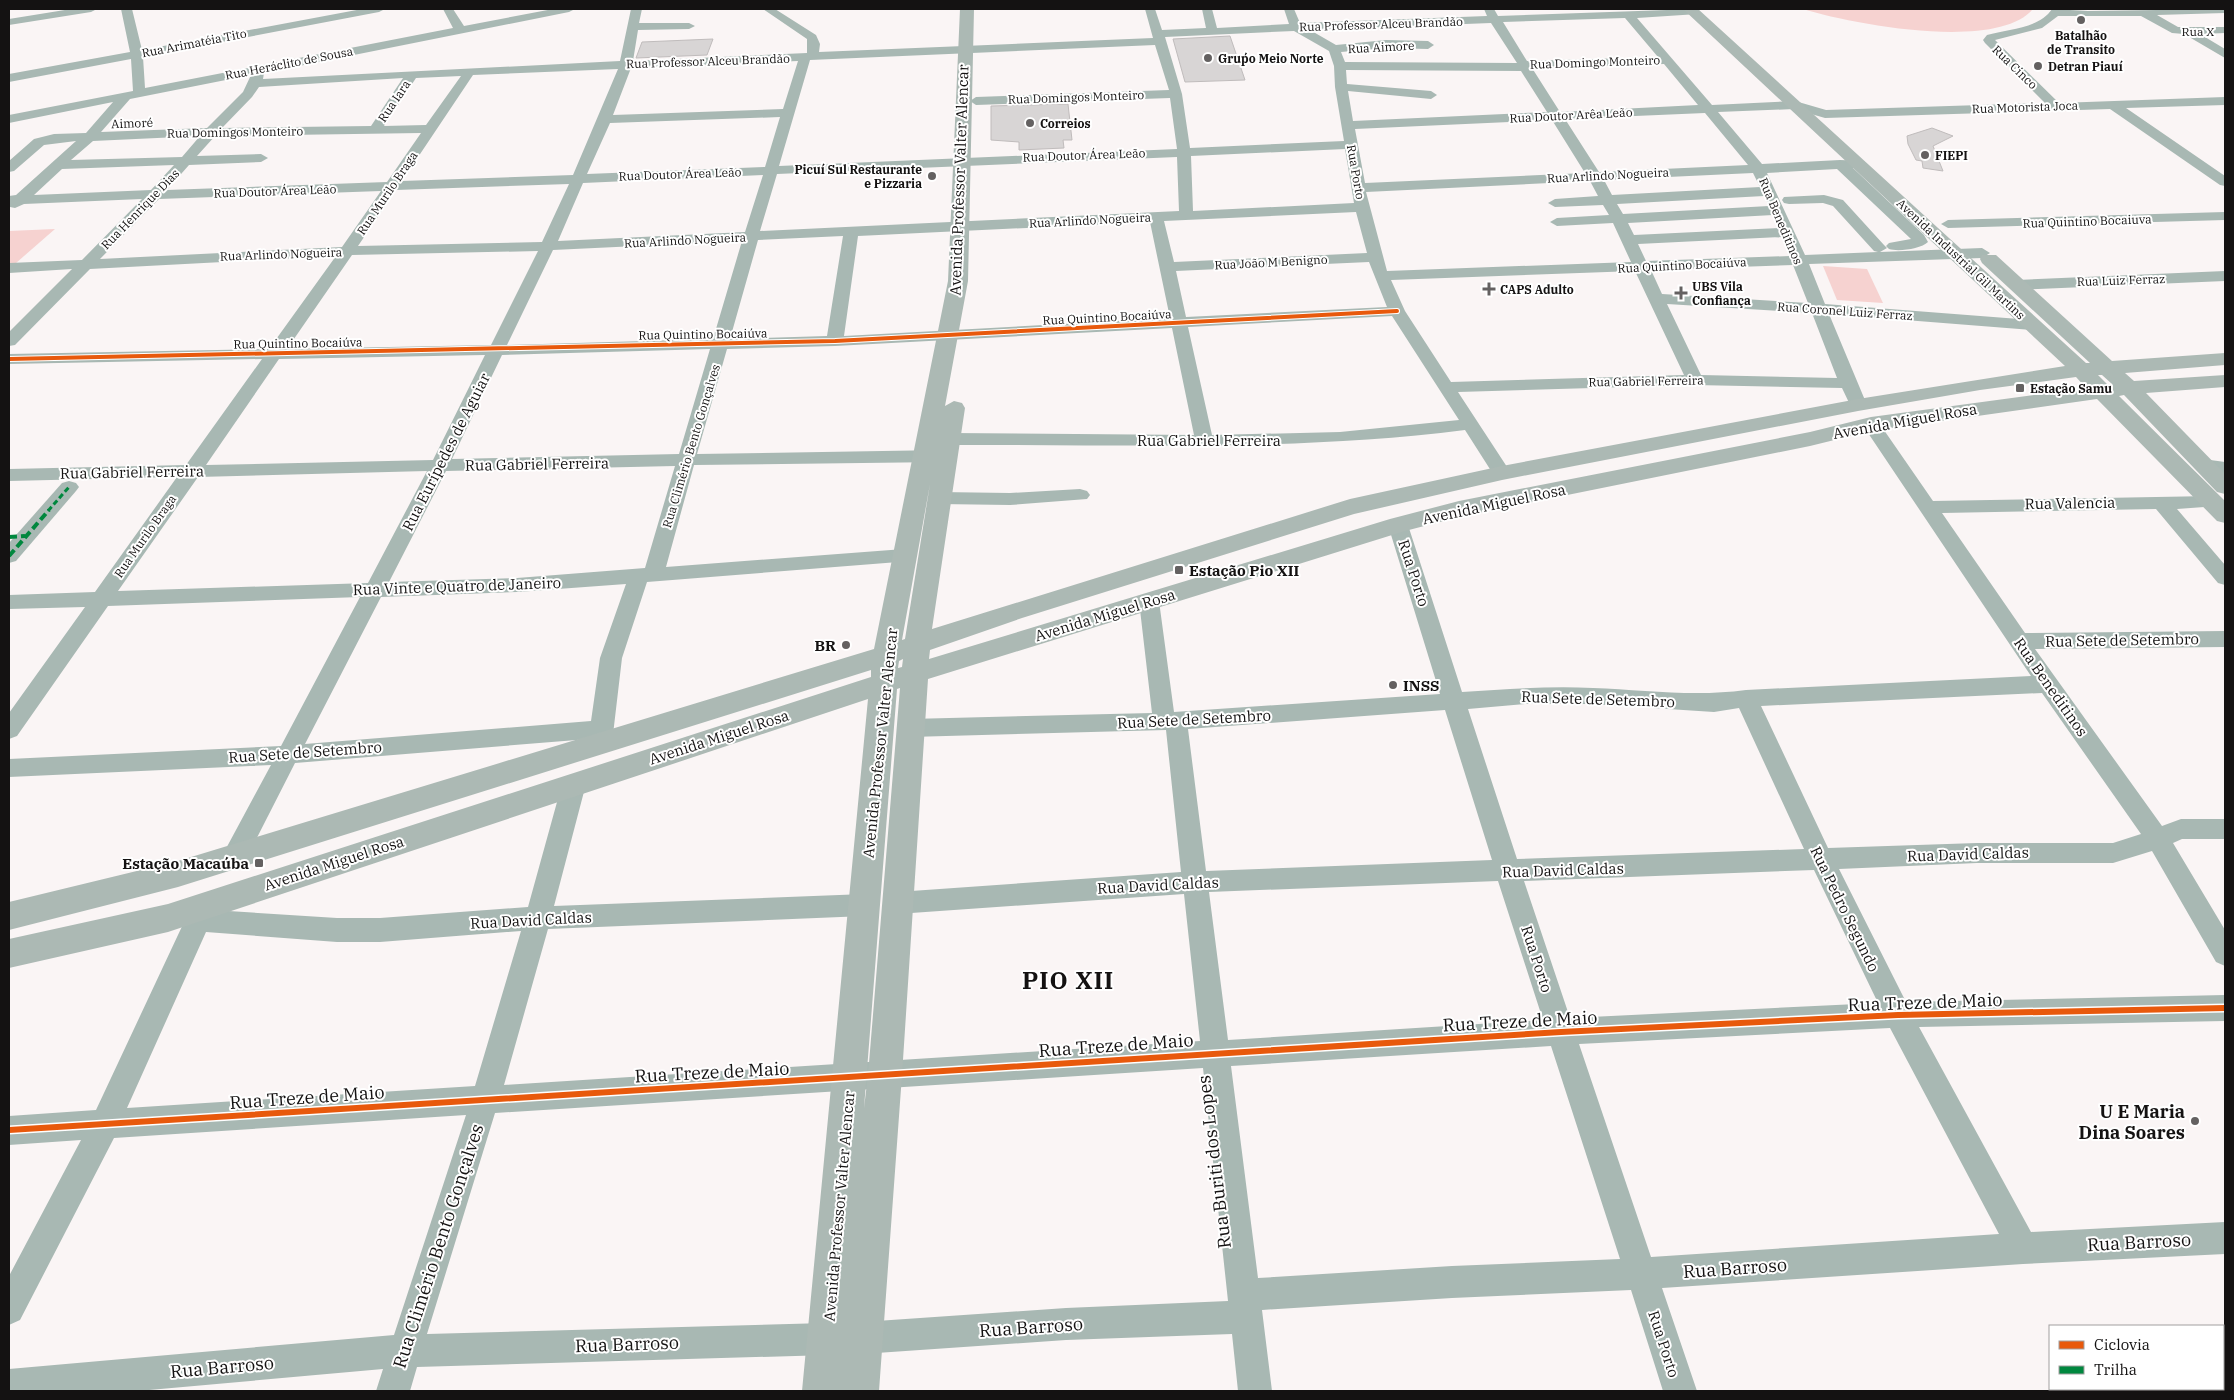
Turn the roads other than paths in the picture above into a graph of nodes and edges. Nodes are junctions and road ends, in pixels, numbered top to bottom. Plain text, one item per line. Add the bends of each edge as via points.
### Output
1 (91, 9) edge
2 (126, 9) edge
3 (312, 9) edge
4 (380, 9) edge
5 (448, 9) edge
6 (569, 9) edge
7 (636, 9) edge
8 (768, 9) edge
9 (1150, 9) edge
10 (1207, 9) edge
11 (1289, 9) edge
12 (1406, 9) edge
13 (1697, 10) edge
14 (2225, 10) edge
15 (2056, 11) edge
16 (2102, 11) edge
17 (2141, 11) edge
18 (972, 13) edge
19 (1492, 14) edge
20 (1628, 14) junction
21 (9, 22) edge
22 (1414, 22) junction
23 (320, 24) junction
24 (688, 26) dead end
25 (633, 27) junction
26 (1296, 27) junction
27 (460, 30) junction
28 (2225, 30) edge
29 (1212, 31) junction
30 (2188, 32) junction
31 (1160, 37) junction
32 (1428, 45) junction
33 (971, 49) junction
34 (1334, 50) junction
35 (137, 54) junction
36 (2225, 54) edge
37 (809, 57) junction
38 (1667, 60) junction
39 (626, 64) junction
40 (1340, 66) junction
41 (1524, 66) junction
42 (1442, 67) junction
43 (470, 71) junction
44 (412, 74) junction
45 (257, 76) junction
46 (9, 78) edge
47 (1341, 87) junction
48 (133, 94) junction
49 (1176, 94) junction
50 (1431, 95) dead end
51 (976, 101) junction
52 (2225, 101) edge
53 (1794, 105) junction
54 (2113, 105) junction
55 (2055, 106) junction
56 (1710, 109) junction
57 (790, 113) junction
58 (1825, 114) junction
59 (1557, 116) junction
60 (1862, 116) dead end
61 (9, 119) edge
62 (605, 119) junction
63 (222, 120) junction
64 (102, 124) junction
65 (1348, 125) junction
66 (1842, 128) junction
67 (375, 129) junction
68 (431, 129) junction
69 (211, 132) junction
70 (89, 137) junction
71 (1351, 144) junction
72 (1184, 151) junction
73 (261, 158) dead end
74 (969, 160) junction
75 (186, 161) junction
76 (1840, 164) junction
77 (1859, 164) junction
78 (58, 165) junction
79 (9, 168) edge
80 (1758, 168) junction
81 (772, 170) junction
82 (1594, 176) junction
83 (1779, 176) dead end
84 (578, 178) junction
85 (2225, 182) edge
86 (392, 186) junction
87 (1358, 188) junction
88 (1770, 191) junction
89 (154, 196) junction
90 (14, 200) edge
91 (1608, 201) junction
92 (1555, 203) dead end
93 (1784, 205) junction
94 (1362, 207) junction
95 (9, 210) edge
96 (1186, 214) junction
97 (1156, 216) junction
98 (2225, 216) edge
99 (1618, 218) junction
100 (1557, 222) dead end
101 (1948, 224) junction
102 (967, 226) junction
103 (850, 232) junction
104 (1788, 232) junction
105 (751, 237) junction
106 (1628, 240) junction
107 (548, 246) junction
108 (1879, 248) junction
109 (347, 252) junction
110 (1955, 253) junction
111 (1982, 253) junction
112 (1376, 257) junction
113 (1797, 259) junction
114 (88, 263) junction
115 (1167, 267) junction
116 (1642, 267) junction
117 (9, 268) edge
118 (975, 275) dead end
119 (1381, 276) junction
120 (2225, 276) edge
121 (2017, 285) junction
122 (1657, 299) junction
123 (1817, 308) junction
124 (1397, 312) junction
125 (1178, 322) junction
126 (2032, 326) junction
127 (962, 330) junction
128 (9, 341) edge
129 (835, 341) junction
130 (722, 344) junction
131 (498, 350) junction
132 (275, 353) junction
133 (9, 358) edge
134 (2225, 359) edge
135 (2108, 368) junction
136 (2081, 370) junction
137 (1695, 380) junction
138 (2225, 381) edge
139 (1848, 384) junction
140 (1445, 388) junction
141 (2129, 388) junction
142 (2103, 391) junction
143 (1865, 414) junction
144 (1469, 424) junction
145 (1204, 441) junction
146 (940, 450) junction
147 (687, 460) junction
148 (2203, 465) junction
149 (439, 466) junction
150 (2225, 468) edge
151 (192, 470) junction
152 (1502, 473) junction
153 (9, 475) edge
154 (68, 487) dead end
155 (1080, 495) dead end
156 (939, 498) junction
157 (2220, 501) edge
158 (2160, 502) junction
159 (1929, 507) junction
160 (1398, 525) junction
161 (17, 536) edge
162 (9, 556) edge
163 (904, 556) junction
164 (646, 576) junction
165 (2225, 578) edge
166 (375, 590) junction
167 (100, 599) junction
168 (1149, 601) junction
169 (9, 602) edge
170 (2225, 639) edge
171 (2019, 641) junction
172 (916, 645) junction
173 (886, 655) junction
174 (915, 674) junction
175 (883, 684) junction
176 (2048, 684) junction
177 (1746, 698) junction
178 (1456, 702) junction
179 (1170, 722) junction
180 (910, 728) junction
181 (9, 730) edge
182 (601, 736) junction
183 (287, 755) junction
184 (9, 768) edge
185 (574, 784) junction
186 (2225, 829) edge
187 (2157, 838) junction
188 (235, 856) junction
189 (1821, 860) junction
190 (1508, 872) junction
191 (1195, 882) junction
192 (881, 904) junction
193 (200, 914) junction
194 (9, 916) edge
195 (538, 918) junction
196 (9, 953) edge
197 (2225, 954) edge
198 (2225, 1008) edge
199 (1898, 1015) junction
200 (1561, 1032) junction
201 (1215, 1052) junction
202 (868, 1077) junction
203 (485, 1100) junction
204 (105, 1124) junction
205 (9, 1130) edge
206 (2225, 1238) edge
207 (2023, 1248) junction
208 (1641, 1274) junction
209 (1245, 1306) junction
210 (9, 1309) edge
211 (844, 1338) junction
212 (404, 1350) junction
213 (9, 1386) edge
214 (393, 1391) edge
215 (822, 1391) edge
216 (858, 1391) edge
217 (1255, 1391) edge
218 (1680, 1391) edge

1 - 21 street
2 - 35 street
3 - 23 street
4 - 23 street, Rua Arimatéia Tito
5 - 27 street
6 - 27 street, Rua Heráclito de Sousa
7 - 25 street, Rua Eurípedes de Aguiar
8 - 37 street, Rua Climério Bento Gonçalves via 812,37
9 - 31 street
10 - 29 street
11 - 26 street
12 - 22 street
13 - 20 street, Rua Professor Alceu Brandão
13 - 53 main road, Avenida Industrial Gil Martins
13 - 58 main road, Avenida Industrial Gil Martins
14 - 17 street
15 - 16 street
15 - 55 street, Rua Cinco via 2036,26 1989,40
16 - 17 street
17 - 30 street, Rua X via 2171,29
18 - 33 main road, Avenida Professor Valter Alencar
19 - 20 street, Rua Professor Alceu Brandão
19 - 22 street, Rua Professor Alceu Brandão
19 - 41 street
20 - 38 street, Rua Beneditinos
22 - 26 street, Rua Professor Alceu Brandão via 1338,21
22 - 32 street
23 - 35 street, Rua Arimatéia Tito
24 - 25 street
25 - 39 street, Rua Eurípedes de Aguiar
26 - 29 street, Rua Professor Alceu Brandão
26 - 34 street
27 - 45 street, Rua Heráclito de Sousa via 333,50
28 - 30 street, Rua X
29 - 31 street, Rua Professor Alceu Brandão
30 - 36 street
31 - 33 street, Rua Professor Alceu Brandão
31 - 49 street
32 - 34 street, Rua Aimore via 1386,44
32 - 42 street
33 - 37 street, Rua Professor Alceu Brandão
33 - 51 main road, Avenida Professor Valter Alencar
33 - 74 main road, Avenida Professor Valter Alencar
34 - 40 street, Rua Porto
35 - 46 street, Rua Arimatéia Tito
35 - 48 street
37 - 39 street, Rua Professor Alceu Brandão
37 - 57 street, Rua Climério Bento Gonçalves
38 - 41 street, Rua Domingo Monteiro
38 - 56 street, Rua Beneditinos
39 - 43 street, Rua Professor Alceu Brandão
39 - 62 street, Rua Eurípedes de Aguiar
40 - 42 street
40 - 47 street, Rua Porto
41 - 42 street
41 - 59 street
43 - 44 street, Rua Professor Alceu Brandão
43 - 68 street, Rua Murilo Braga
44 - 45 street, Rua Professor Alceu Brandão
44 - 67 street, Rua Iara
45 - 48 street, Rua Heráclito de Sousa
45 - 63 street, Rua Henrique Dias via 248,94
47 - 50 street
47 - 65 street, Rua Porto
48 - 61 street, Rua Heráclito de Sousa
48 - 64 street
49 - 51 street, Rua Domingos Monteiro
49 - 72 street
51 - 74 main road, Avenida Professor Valter Alencar
52 - 54 street, Rua Motorista Joca
53 - 56 street, Rua Doutor Arêa Leão
53 - 58 street, Rua Motorista Joca
53 - 77 main road, Avenida Industrial Gil Martins
54 - 55 street, Rua Motorista Joca
54 - 85 street
55 - 58 street, Rua Motorista Joca
56 - 59 street, Rua Doutor Arêa Leão
56 - 80 street, Rua Beneditinos
57 - 62 street
57 - 81 street, Rua Climério Bento Gonçalves
58 - 66 main road, Avenida Industrial Gil Martins
59 - 65 street, Rua Doutor Arêa Leão
59 - 82 street
60 - 66 street
62 - 84 street, Rua Eurípedes de Aguiar
63 - 64 street, Aimoré
63 - 69 street, Rua Henrique Dias
64 - 70 street
65 - 71 street, Rua Porto
66 - 101 main road, Avenida Industrial Gil Martins
67 - 68 street, Rua Domingos Monteiro
67 - 69 street, Rua Domingos Monteiro
68 - 86 street, Rua Murilo Braga
69 - 70 street, Rua Domingos Monteiro
69 - 75 street, Rua Henrique Dias
70 - 78 street
70 - 79 street, Rua Domingos Monteiro via 39,142
71 - 72 street, Rua Doutor Área Leão
71 - 87 street, Rua Porto
72 - 74 street, Rua Doutor Área Leão
72 - 96 street
73 - 75 street
74 - 81 street, Rua Doutor Área Leão
74 - 102 main road, Avenida Professor Valter Alencar
75 - 78 street
75 - 89 street, Rua Henrique Dias
76 - 77 street, Rua Arlindo Nogueira
76 - 80 street, Rua Arlindo Nogueira
76 - 108 street via 1920,242
77 - 110 main road, Avenida Industrial Gil Martins
78 - 90 street
80 - 82 street, Rua Arlindo Nogueira
80 - 88 street, Rua Beneditinos
81 - 84 street, Rua Doutor Área Leão
81 - 105 street, Rua Climério Bento Gonçalves
82 - 87 street, Rua Arlindo Nogueira
82 - 91 street
83 - 93 street
84 - 86 street, Rua Doutor Área Leão
84 - 107 street, Rua Eurípedes de Aguiar
86 - 89 street, Rua Doutor Área Leão
86 - 109 street, Rua Murilo Braga
87 - 94 street, Rua Porto
88 - 91 street
88 - 93 street, Rua Beneditinos
89 - 90 street, Rua Doutor Área Leão
89 - 114 street, Rua Henrique Dias
90 - 95 street
91 - 92 street
91 - 99 street
93 - 99 street
93 - 104 street, Rua Beneditinos
93 - 108 street via 1824,199 1838,203
93 - 108 street via 1813,247 1826,250
94 - 96 street, Rua Arlindo Nogueira
94 - 112 street, Rua Porto
96 - 97 street, Rua Arlindo Nogueira
97 - 102 street, Rua Arlindo Nogueira
97 - 115 street
98 - 101 street, Rua Quintino Bocaiuva
99 - 100 street
99 - 106 street
101 - 111 main road, Avenida Industrial Gil Martins
102 - 103 street, Rua Arlindo Nogueira
102 - 118 main road, Avenida Professor Valter Alencar
102 - 127 main road, Avenida Professor Valter Alencar via 958,281
103 - 105 street, Rua Arlindo Nogueira
103 - 129 street
104 - 106 street
104 - 113 street, Rua Beneditinos
105 - 107 street, Rua Arlindo Nogueira
105 - 130 street, Rua Climério Bento Gonçalves
106 - 116 street
107 - 109 street, Rua Arlindo Nogueira
107 - 131 street, Rua Eurípedes de Aguiar
109 - 114 street, Rua Arlindo Nogueira
109 - 132 street, Rua Murilo Braga
110 - 111 street, Rua Quintino Bocaiúva
110 - 113 street, Rua Quintino Bocaiúva
110 - 126 main road, Avenida Industrial Gil Martins
111 - 121 main road, Avenida Industrial Gil Martins
112 - 115 street, Rua João M Benigno
112 - 119 street, Rua Porto
113 - 116 street, Rua Quintino Bocaiúva
113 - 123 street, Rua Beneditinos
114 - 117 street, Rua Arlindo Nogueira
114 - 128 street, Rua Henrique Dias
115 - 125 street
116 - 119 street, Rua Quintino Bocaiúva
116 - 122 street
119 - 124 street, Rua Porto
120 - 121 street, Rua Luiz Ferraz
121 - 135 main road, Avenida Industrial Gil Martins
122 - 123 street, Rua Coronel Luiz Ferraz
122 - 137 street
123 - 126 street, Rua Coronel Luiz Ferraz
123 - 139 street, Rua Beneditinos
124 - 125 street, Rua Quintino Bocaiúva
124 - 140 street, Rua Porto
125 - 127 street, Rua Quintino Bocaiúva
125 - 145 street
126 - 136 main road, Avenida Industrial Gil Martins
127 - 129 street, Rua Quintino Bocaiúva
127 - 146 main road, Avenida Professor Valter Alencar
129 - 130 street, Rua Quintino Bocaiúva
130 - 131 street, Rua Quintino Bocaiúva
130 - 147 street, Rua Climério Bento Gonçalves
131 - 132 street, Rua Quintino Bocaiúva
131 - 149 street, Rua Eurípedes de Aguiar
132 - 133 street, Rua Quintino Bocaiúva
132 - 151 street, Rua Murilo Braga
134 - 135 main road, Avenida Miguel Rosa
135 - 136 main road, Avenida Miguel Rosa
135 - 141 main road, Avenida Industrial Gil Martins
136 - 142 main road, Avenida Industrial Gil Martins
136 - 143 main road, Avenida Miguel Rosa
137 - 139 street, Rua Gabriel Ferreira
137 - 140 street, Rua Gabriel Ferreira
138 - 141 main road, Avenida Miguel Rosa
139 - 143 street, Rua Beneditinos
140 - 144 street, Rua Porto
141 - 142 main road, Avenida Miguel Rosa
141 - 148 main road, Avenida Industrial Gil Martins
142 - 143 main road, Avenida Miguel Rosa
142 - 157 main road, Avenida Industrial Gil Martins
143 - 152 main road, Avenida Miguel Rosa
143 - 159 street, Rua Beneditinos
143 - 160 main road, Avenida Miguel Rosa via 1738,454 1459,509
144 - 145 street, Rua Gabriel Ferreira via 1362,437
144 - 152 street, Rua Porto
145 - 146 street, Rua Gabriel Ferreira
146 - 147 street, Rua Gabriel Ferreira
146 - 156 main road, Avenida Professor Valter Alencar
146 - 163 main road, Avenida Professor Valter Alencar
147 - 149 street, Rua Gabriel Ferreira
147 - 164 street, Rua Climério Bento Gonçalves
148 - 150 street
148 - 157 main road, Avenida Industrial Gil Martins
149 - 151 street, Rua Gabriel Ferreira
149 - 166 street, Rua Eurípedes de Aguiar
151 - 153 street, Rua Gabriel Ferreira
151 - 167 street, Rua Murilo Braga
152 - 172 main road, Avenida Miguel Rosa via 1350,506
154 - 161 street
155 - 156 street via 1010,499
156 - 172 main road, Avenida Professor Valter Alencar
157 - 158 street, Rua Valencia
158 - 159 street, Rua Valencia
158 - 165 street
159 - 171 street, Rua Beneditinos
160 - 168 main road, Avenida Miguel Rosa
160 - 178 street, Rua Porto
161 - 162 street
163 - 164 street, Rua Vinte e Quatro de Janeiro
163 - 173 main road, Avenida Professor Valter Alencar
164 - 166 street, Rua Vinte e Quatro de Janeiro
164 - 182 street, Rua Climério Bento Gonçalves via 611,658
166 - 167 street, Rua Vinte e Quatro de Janeiro
166 - 183 street, Rua Eurípedes de Aguiar
167 - 169 street, Rua Vinte e Quatro de Janeiro
167 - 181 street, Rua Murilo Braga
168 - 174 main road, Avenida Miguel Rosa
168 - 179 street, Rua Buriti dos Lopes
170 - 171 street, Rua Sete de Setembro
171 - 176 street, Rua Beneditinos
172 - 173 main road, Avenida Miguel Rosa
172 - 174 main road, Avenida Professor Valter Alencar
173 - 175 main road, Avenida Professor Valter Alencar
173 - 182 main road, Avenida Miguel Rosa
174 - 175 main road, Avenida Miguel Rosa
174 - 180 main road, Avenida Professor Valter Alencar
175 - 185 main road, Avenida Miguel Rosa
175 - 192 main road, Avenida Professor Valter Alencar
176 - 177 street, Rua Sete de Setembro
176 - 187 street, Rua Beneditinos
177 - 178 street, Rua Sete de Setembro via 1714,703 1525,696
177 - 189 street, Rua Pedro Segundo
178 - 179 street, Rua Sete de Setembro
178 - 190 street, Rua Porto
179 - 180 street, Rua Sete de Setembro
179 - 191 street, Rua Buriti dos Lopes
180 - 192 main road, Avenida Professor Valter Alencar
182 - 183 street, Rua Sete de Setembro
182 - 188 main road, Avenida Miguel Rosa via 388,811
183 - 184 street, Rua Sete de Setembro
183 - 188 street, Rua Eurípedes de Aguiar
185 - 193 main road, Avenida Miguel Rosa
185 - 195 street, Rua Climério Bento Gonçalves
186 - 187 street, Rua David Caldas via 2181,829
187 - 189 street, Rua David Caldas via 2113,853 1977,853
187 - 197 street, Rua Beneditinos
188 - 194 main road, Avenida Miguel Rosa via 178,874
189 - 190 street, Rua David Caldas
189 - 199 street, Rua Pedro Segundo
190 - 191 street, Rua David Caldas
190 - 200 street, Rua Porto
191 - 192 street, Rua David Caldas
191 - 201 street, Rua Buriti dos Lopes
192 - 195 street, Rua David Caldas
192 - 202 main road, Avenida Professor Valter Alencar
193 - 195 street, Rua David Caldas via 345,930
193 - 196 main road, Avenida Miguel Rosa
193 - 204 street
195 - 203 street, Rua Climério Bento Gonçalves
198 - 199 street, Rua Treze de Maio
199 - 200 street, Rua Treze de Maio
199 - 207 street, Rua Pedro Segundo
200 - 201 street, Rua Treze de Maio
200 - 208 street, Rua Porto
201 - 202 street, Rua Treze de Maio
201 - 209 street, Rua Buriti dos Lopes
202 - 203 street, Rua Treze de Maio
202 - 211 main road, Avenida Professor Valter Alencar
203 - 204 street, Rua Treze de Maio
203 - 212 street, Rua Climério Bento Gonçalves
204 - 205 street, Rua Treze de Maio
204 - 210 street
206 - 207 street, Rua Barroso
207 - 208 street, Rua Barroso
208 - 209 street, Rua Barroso via 1452,1282
208 - 218 street, Rua Porto
209 - 211 street, Rua Barroso via 1066,1324
209 - 217 street, Rua Buriti dos Lopes
211 - 212 street, Rua Barroso
211 - 215 main road, Avenida Professor Valter Alencar
211 - 216 main road, Avenida Professor Valter Alencar
212 - 213 street, Rua Barroso
212 - 214 street, Rua Climério Bento Gonçalves

